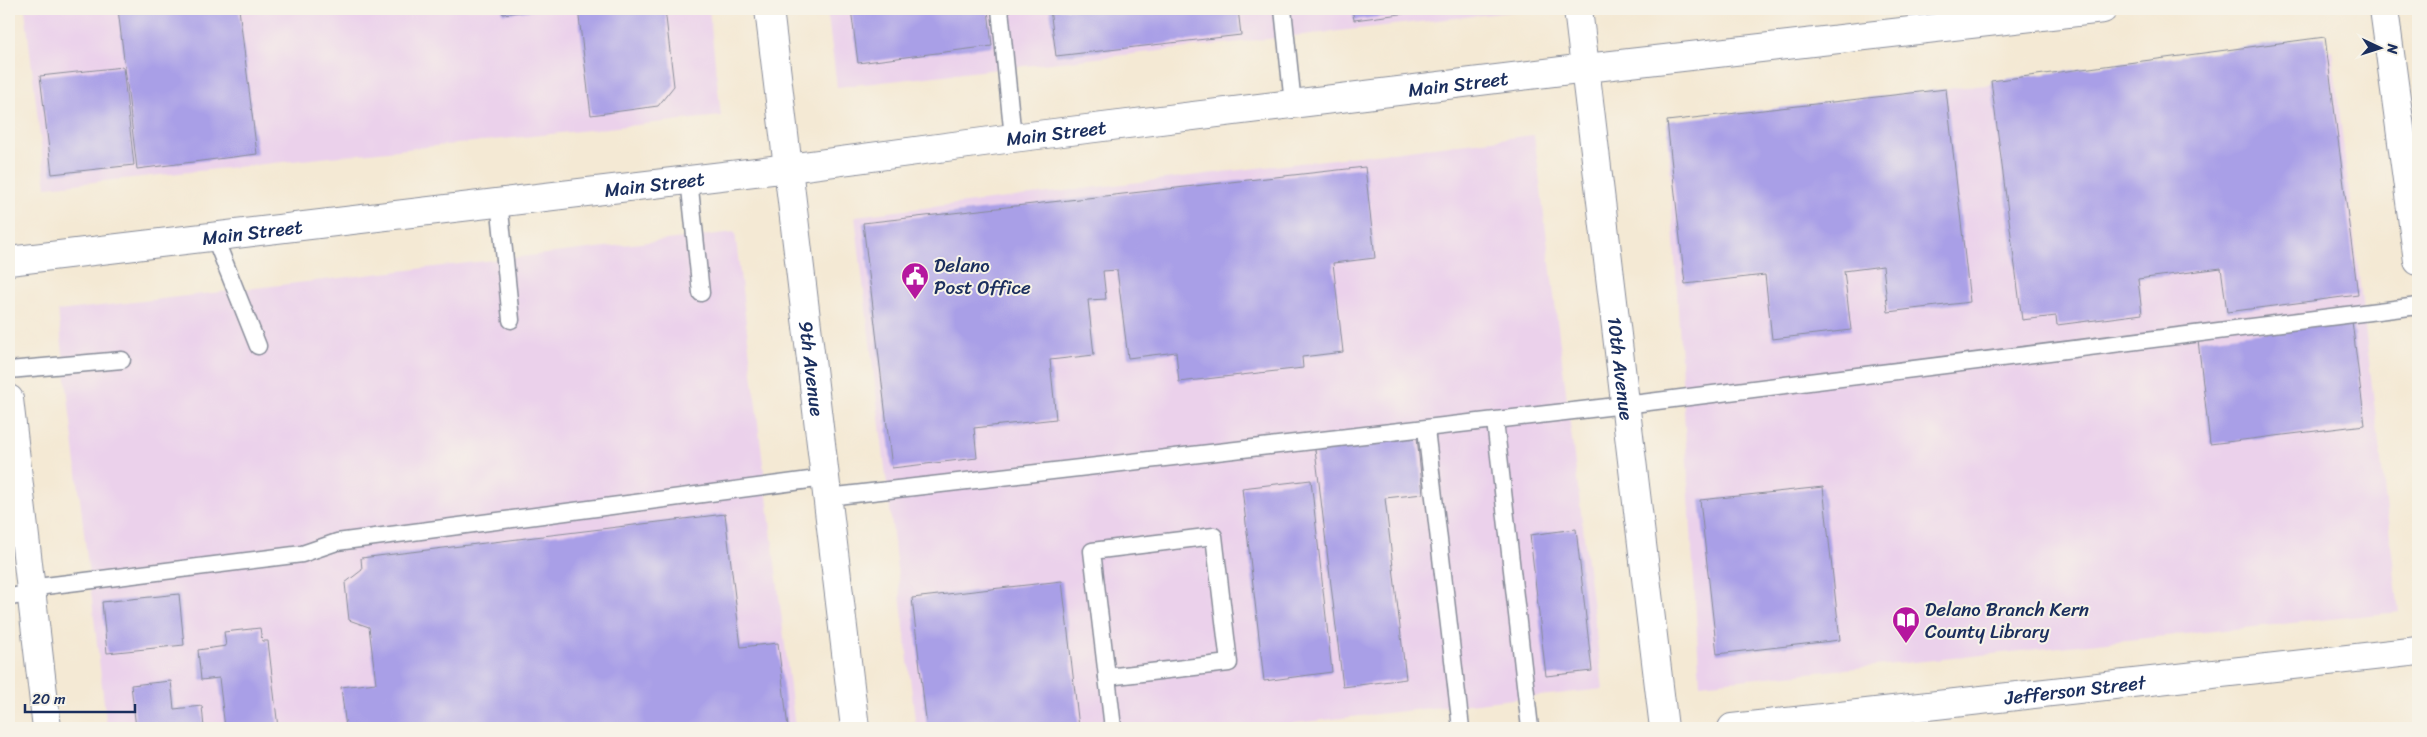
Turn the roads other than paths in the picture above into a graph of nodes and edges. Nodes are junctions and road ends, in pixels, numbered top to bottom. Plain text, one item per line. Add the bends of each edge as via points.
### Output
1 (769, 9) edge
2 (1000, 9) edge
3 (1283, 9) edge
4 (1578, 9) edge
5 (2103, 9) edge
6 (2384, 9) edge
7 (1586, 68) junction
8 (1293, 104) junction
9 (1013, 138) junction
10 (789, 168) junction
11 (689, 180) junction
12 (499, 202) junction
13 (214, 236) junction
14 (9, 261) edge
15 (2418, 261) edge
16 (702, 293) dead end
17 (2418, 306) edge
18 (511, 320) dead end
19 (258, 346) dead end
20 (122, 360) dead end
21 (9, 370) edge
22 (9, 399) edge
23 (1625, 405) junction
24 (1495, 421) junction
25 (1426, 429) junction
26 (13, 476) edge
27 (826, 488) junction
28 (22, 593) edge
29 (2418, 651) edge
30 (1106, 677) junction
31 (47, 728) edge
32 (855, 728) edge
33 (1113, 728) edge
34 (1461, 728) edge
35 (1530, 728) edge
36 (1664, 728) edge
37 (1732, 728) edge

1 - 10 street, 9th Avenue
2 - 9 lane
3 - 8 lane
4 - 7 street, 10th Avenue
5 - 7 street, Main Street
6 - 15 street
7 - 8 street, Main Street
7 - 23 street, 10th Avenue
8 - 9 street, Main Street
9 - 10 street, Main Street
10 - 11 street, Main Street
10 - 27 street, 9th Avenue
11 - 12 street, Main Street
11 - 16 lane
12 - 13 street, Main Street
12 - 18 lane
13 - 14 street, Main Street
13 - 19 lane
17 - 23 lane
20 - 21 lane
22 - 26 street
23 - 24 lane
23 - 36 street, 10th Avenue
24 - 25 lane
24 - 35 lane
25 - 27 lane
25 - 34 lane
26 - 28 street
27 - 28 lane via 337,542 302,554
27 - 32 street, 9th Avenue
28 - 31 street
29 - 37 street, Jefferson Street
30 - 30 lane via 1092,551 1214,536 1229,663
30 - 33 lane

